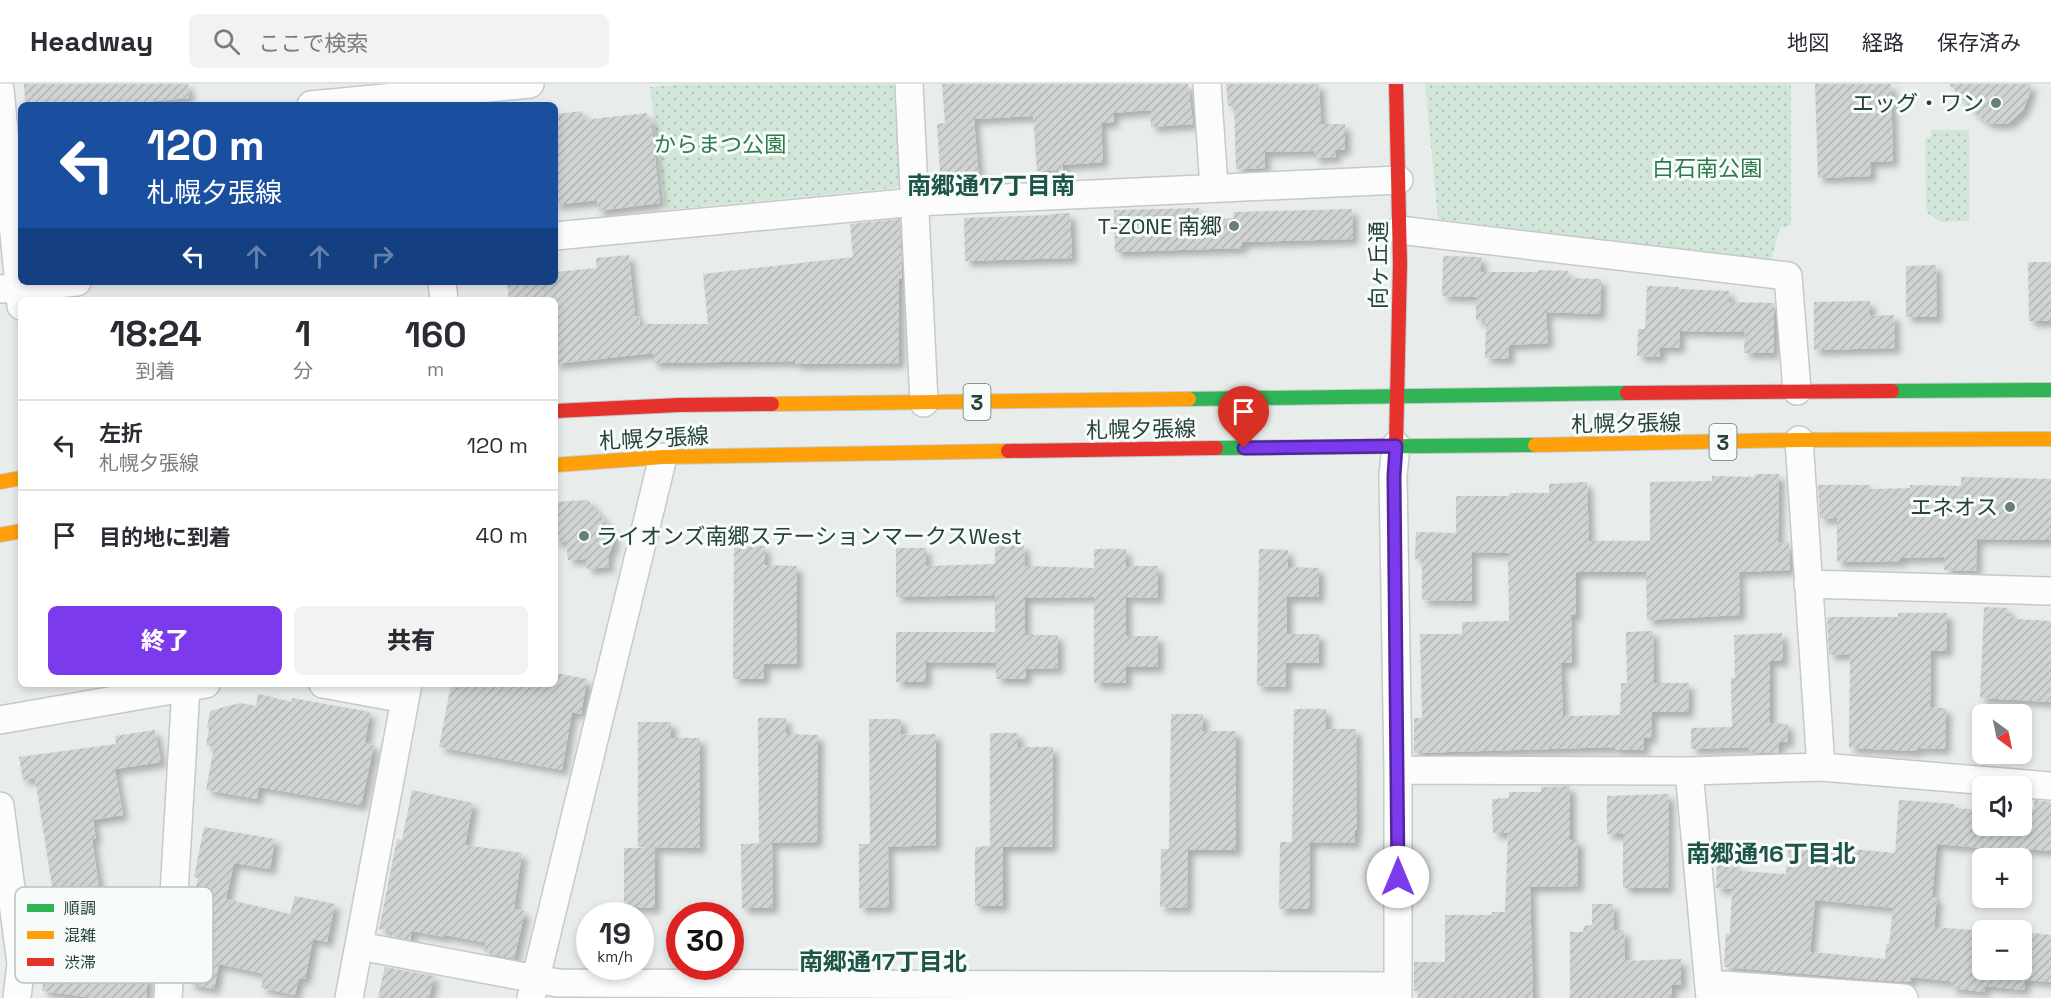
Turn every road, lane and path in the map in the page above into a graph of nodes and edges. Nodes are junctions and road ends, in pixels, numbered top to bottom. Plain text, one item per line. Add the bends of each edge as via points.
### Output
1 (530, 84) edge
2 (909, 84) edge
3 (1207, 84) edge
4 (1396, 84) edge
5 (0, 90) edge
6 (424, 94) edge
7 (341, 102) edge
8 (13, 134) edge
9 (1399, 180) junction
10 (1214, 187) junction
11 (915, 202) junction
12 (1399, 230) junction
13 (558, 236) edge
14 (61, 285) edge
15 (13, 294) edge
16 (2051, 390) edge
17 (1797, 391) junction
18 (1398, 396) junction
19 (924, 403) junction
20 (558, 411) edge
21 (2051, 439) edge
22 (1799, 440) junction
23 (1396, 446) junction
24 (663, 457) junction
25 (558, 465) edge
26 (18, 479) edge
27 (0, 482) edge
28 (18, 532) edge
29 (0, 535) edge
30 (1808, 584) junction
31 (2051, 591) edge
32 (190, 687) edge
33 (196, 687) edge
34 (354, 687) edge
35 (406, 692) edge
36 (0, 720) edge
37 (1821, 767) junction
38 (1398, 770) junction
39 (1689, 771) junction
40 (2051, 786) edge
41 (0, 806) edge
42 (178, 887) edge
43 (358, 946) junction
44 (11, 961) edge
45 (169, 983) edge
46 (533, 988) edge
47 (1710, 991) edge
48 (1398, 992) edge
49 (1890, 997) edge
50 (17, 998) edge
51 (168, 998) edge
52 (349, 998) edge

1 - 6 street
2 - 11 street
3 - 10 street
4 - 9 main road, 向ヶ丘通
5 - 8 street
6 - 7 street
8 - 15 street
9 - 10 street
9 - 12 main road, 向ヶ丘通
10 - 11 street
11 - 13 street
11 - 19 street
12 - 17 street via 1788,276
12 - 18 main road, 向ヶ丘通
14 - 15 street
16 - 17 main road, 札幌夕張線 / 3
17 - 18 main road, 札幌夕張線 / 3
18 - 19 main road, 札幌夕張線 / 3
18 - 23 main road, 向ヶ丘通
19 - 20 main road, 札幌夕張線 / 3 via 679,405
21 - 22 main road, 札幌夕張線 / 3
22 - 23 main road, 札幌夕張線 / 3
22 - 30 street
23 - 24 main road, 札幌夕張線 / 3
23 - 38 street
24 - 25 main road, 札幌夕張線 / 3
24 - 46 street
26 - 27 main road
28 - 29 main road
30 - 31 street
30 - 37 street
32 - 36 street
33 - 42 street
34 - 35 street
35 - 43 street
37 - 39 street
37 - 40 street
38 - 39 street
38 - 48 street
39 - 47 street
41 - 44 street
43 - 46 street
43 - 52 street
44 - 50 street
45 - 51 street
46 - 48 street via 569,983
47 - 49 street

